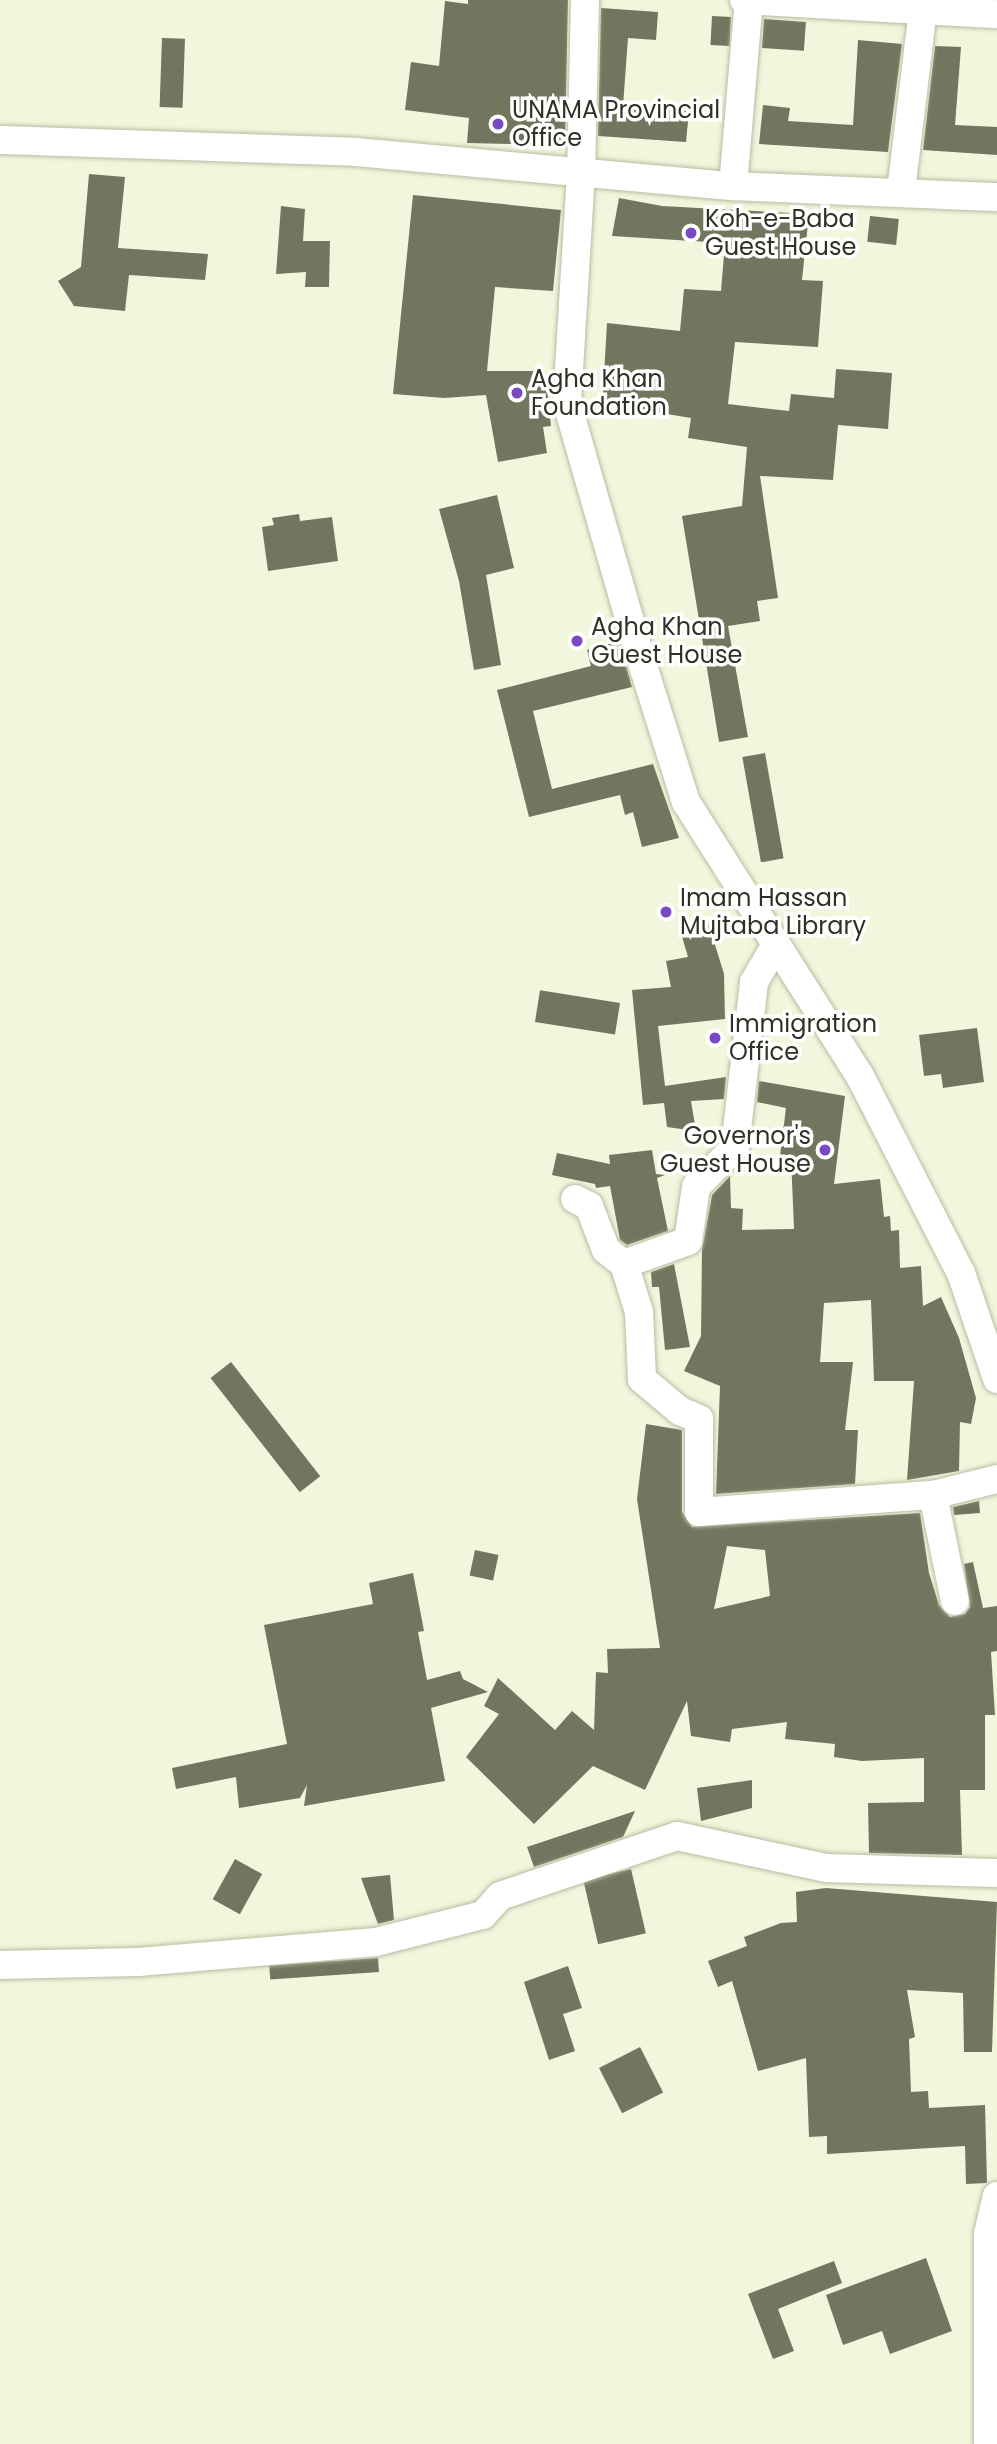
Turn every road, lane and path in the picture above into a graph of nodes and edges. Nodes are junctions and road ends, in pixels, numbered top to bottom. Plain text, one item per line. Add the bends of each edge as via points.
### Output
1 (585, 0) edge
2 (747, 0) edge
3 (923, 6) edge
4 (997, 14) edge
5 (0, 140) edge
6 (582, 173) junction
7 (733, 186) junction
8 (901, 191) junction
9 (997, 197) edge
10 (775, 946) junction
11 (575, 1199) dead end
12 (624, 1264) junction
13 (997, 1379) edge
14 (997, 1479) edge
15 (933, 1495) junction
16 (956, 1601) dead end
17 (997, 1873) edge
18 (0, 1965) edge
19 (997, 2196) edge
20 (988, 2444) edge

1 - 6 street
2 - 3 street
2 - 7 street
3 - 4 street
3 - 8 street
5 - 6 street via 356,152
6 - 7 street
6 - 10 street via 567,403 686,802
7 - 8 street
8 - 9 street
10 - 12 street via 754,982 735,1147 696,1187 688,1241
10 - 13 street via 873,1101 961,1273
11 - 12 street via 589,1206 606,1250
12 - 15 street via 639,1312 642,1379 680,1411 699,1419 699,1512
14 - 15 street
15 - 16 street
17 - 18 street via 826,1868 677,1836 500,1896 484,1915 376,1942 138,1962
19 - 20 street via 988,2234

